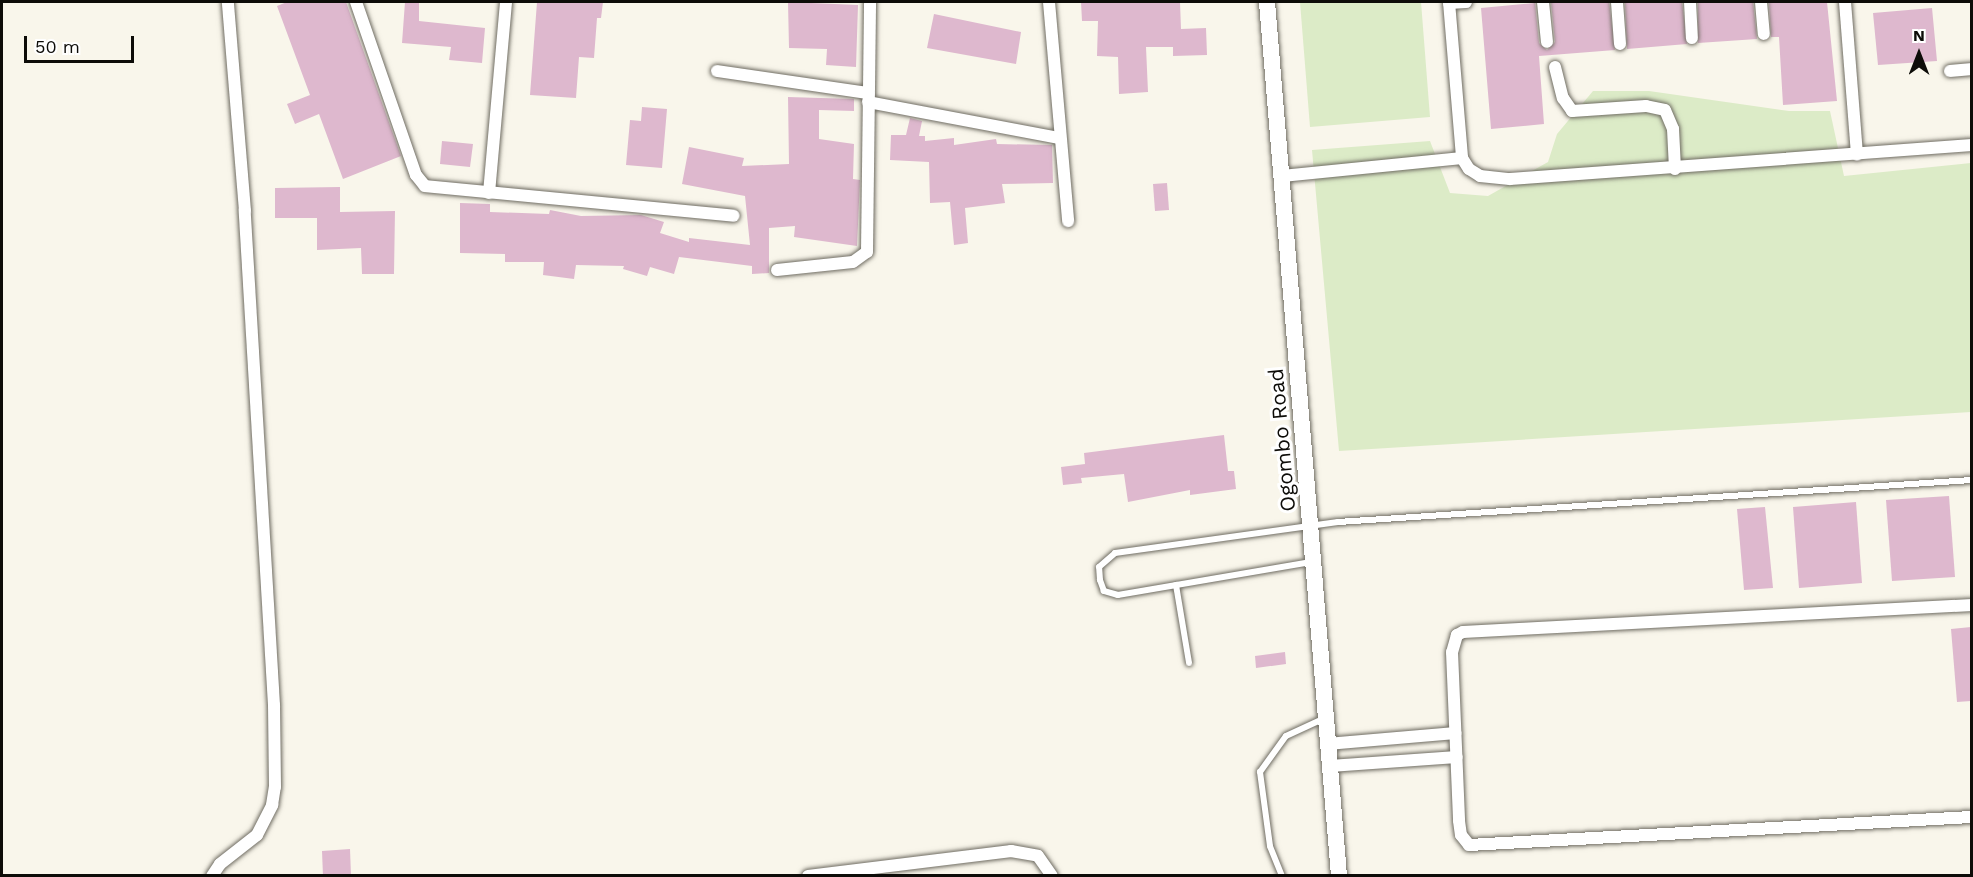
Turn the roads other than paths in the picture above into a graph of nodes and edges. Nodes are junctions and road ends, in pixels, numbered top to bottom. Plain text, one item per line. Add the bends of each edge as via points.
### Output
1 (228, 2) edge
2 (356, 2) edge
3 (506, 2) edge
4 (870, 2) edge
5 (1049, 2) edge
6 (1267, 2) edge
7 (1449, 2) edge
8 (1466, 2) edge
9 (1543, 2) edge
10 (1617, 2) edge
11 (1690, 2) edge
12 (1761, 2) edge
13 (1845, 2) edge
14 (1764, 34) dead end
15 (1692, 38) dead end
16 (1547, 42) dead end
17 (1620, 45) dead end
18 (1555, 67) dead end
19 (1971, 69) edge
20 (717, 71) dead end
21 (1950, 71) dead end
22 (868, 98) junction
23 (1058, 138) junction
24 (1971, 145) edge
25 (1857, 155) junction
26 (1461, 158) junction
27 (1675, 169) junction
28 (1282, 176) junction
29 (489, 193) junction
30 (734, 216) dead end
31 (1068, 221) dead end
32 (777, 270) dead end
33 (1971, 480) edge
34 (1313, 526) junction
35 (1315, 561) junction
36 (1176, 585) junction
37 (1971, 605) edge
38 (1189, 663) dead end
39 (1325, 718) junction
40 (1456, 733) junction
41 (1327, 744) junction
42 (1457, 757) junction
43 (1330, 766) junction
44 (1971, 817) edge
45 (212, 876) edge
46 (808, 876) edge
47 (1052, 876) edge
48 (1282, 876) edge
49 (1339, 876) edge

1 - 45 street via 259,440 275,787 272,805 257,835 220,864
2 - 29 street via 419,180 443,190
3 - 29 street
4 - 22 street
5 - 23 street
6 - 28 main road, Ogombo Road
7 - 8 street
7 - 26 street
9 - 16 street
10 - 17 street
11 - 15 street
12 - 14 street
13 - 25 street
18 - 27 street via 1563,98 1572,111 1646,106 1665,110 1672,129
19 - 21 street
20 - 22 street
22 - 23 street
22 - 32 street via 867,252 853,262
23 - 31 street
24 - 25 street
25 - 27 street
26 - 27 street via 1476,175 1491,179
26 - 28 street
28 - 34 main road, Ogombo Road
29 - 30 street
33 - 34 lane
34 - 35 main road, Ogombo Road
34 - 36 lane via 1115,554 1099,567 1104,591 1118,595
35 - 36 lane
35 - 39 main road, Ogombo Road
36 - 38 lane
37 - 40 street via 1463,632 1457,635 1452,652
39 - 41 main road, Ogombo Road
39 - 48 lane via 1286,736 1269,753 1260,772 1270,846
40 - 41 street
40 - 42 street
41 - 43 main road, Ogombo Road
42 - 43 street
42 - 44 street via 1461,835 1469,845
43 - 49 main road, Ogombo Road
46 - 47 street via 1011,851 1038,856

